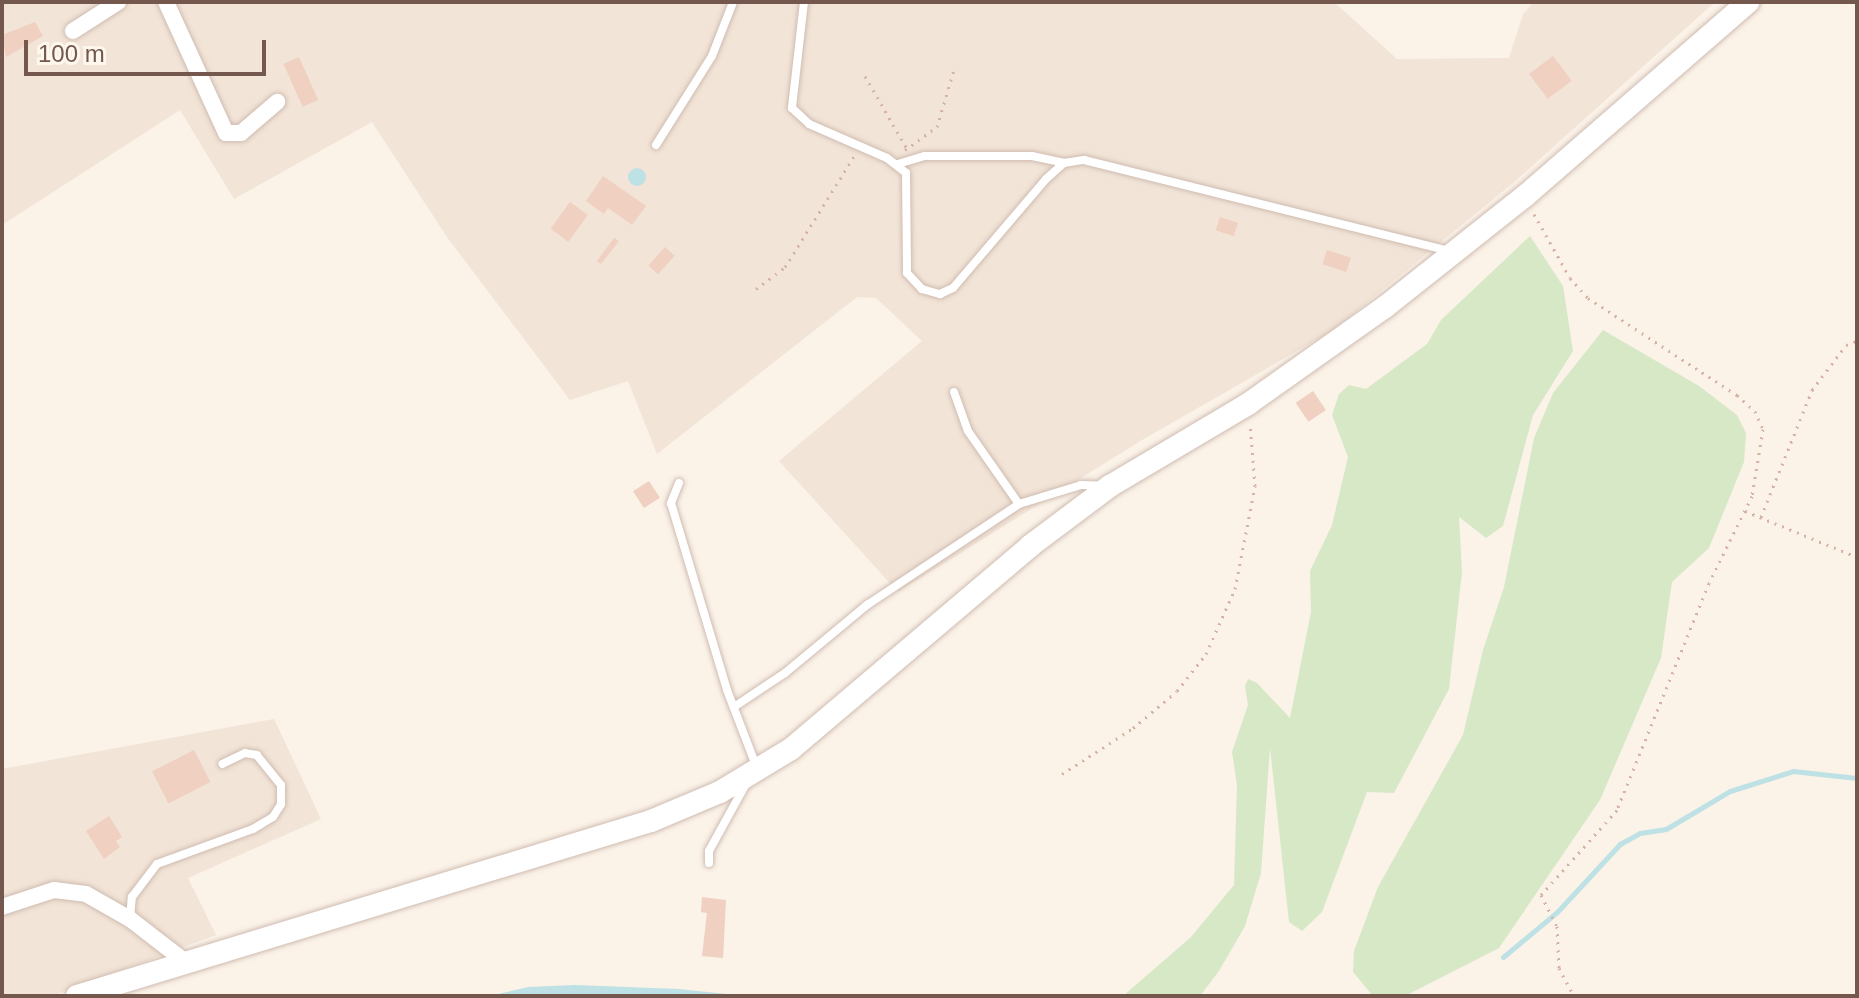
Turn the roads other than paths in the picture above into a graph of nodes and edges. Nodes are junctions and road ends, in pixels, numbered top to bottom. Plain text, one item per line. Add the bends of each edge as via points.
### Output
1 (118, 2) edge
2 (166, 2) edge
3 (733, 2) edge
4 (804, 2) edge
5 (1748, 2) edge
6 (73, 31) dead end
7 (277, 102) dead end
8 (656, 145) dead end
9 (1064, 163) junction
10 (898, 164) junction
11 (1450, 251) junction
12 (954, 392) dead end
13 (679, 483) dead end
14 (1110, 486) junction
15 (1019, 504) junction
16 (734, 707) junction
17 (222, 764) dead end
18 (754, 771) junction
19 (709, 863) dead end
20 (2, 907) edge
21 (130, 919) junction
22 (183, 960) junction
23 (77, 996) edge

1 - 6 street
2 - 7 street via 226,133 241,133
3 - 8 lane via 705,70
4 - 10 lane via 792,108 809,124
5 - 11 street via 1525,196
9 - 10 lane via 1032,156 925,156
9 - 10 lane via 953,288 940,294 922,289 907,273 909,184
9 - 11 lane via 1084,160 1141,171
11 - 14 street via 1385,307 1248,404
12 - 15 lane via 968,431
13 - 16 lane via 671,503
14 - 15 lane via 1081,485
14 - 18 street via 1030,546 791,749
15 - 16 lane via 867,605 785,673
16 - 18 lane
17 - 21 lane via 245,753 257,755 281,785 281,804 273,817 253,829 157,864 132,897
18 - 19 lane via 709,851
18 - 22 street via 651,821
20 - 21 street via 54,890 86,894
21 - 22 street
22 - 23 street

